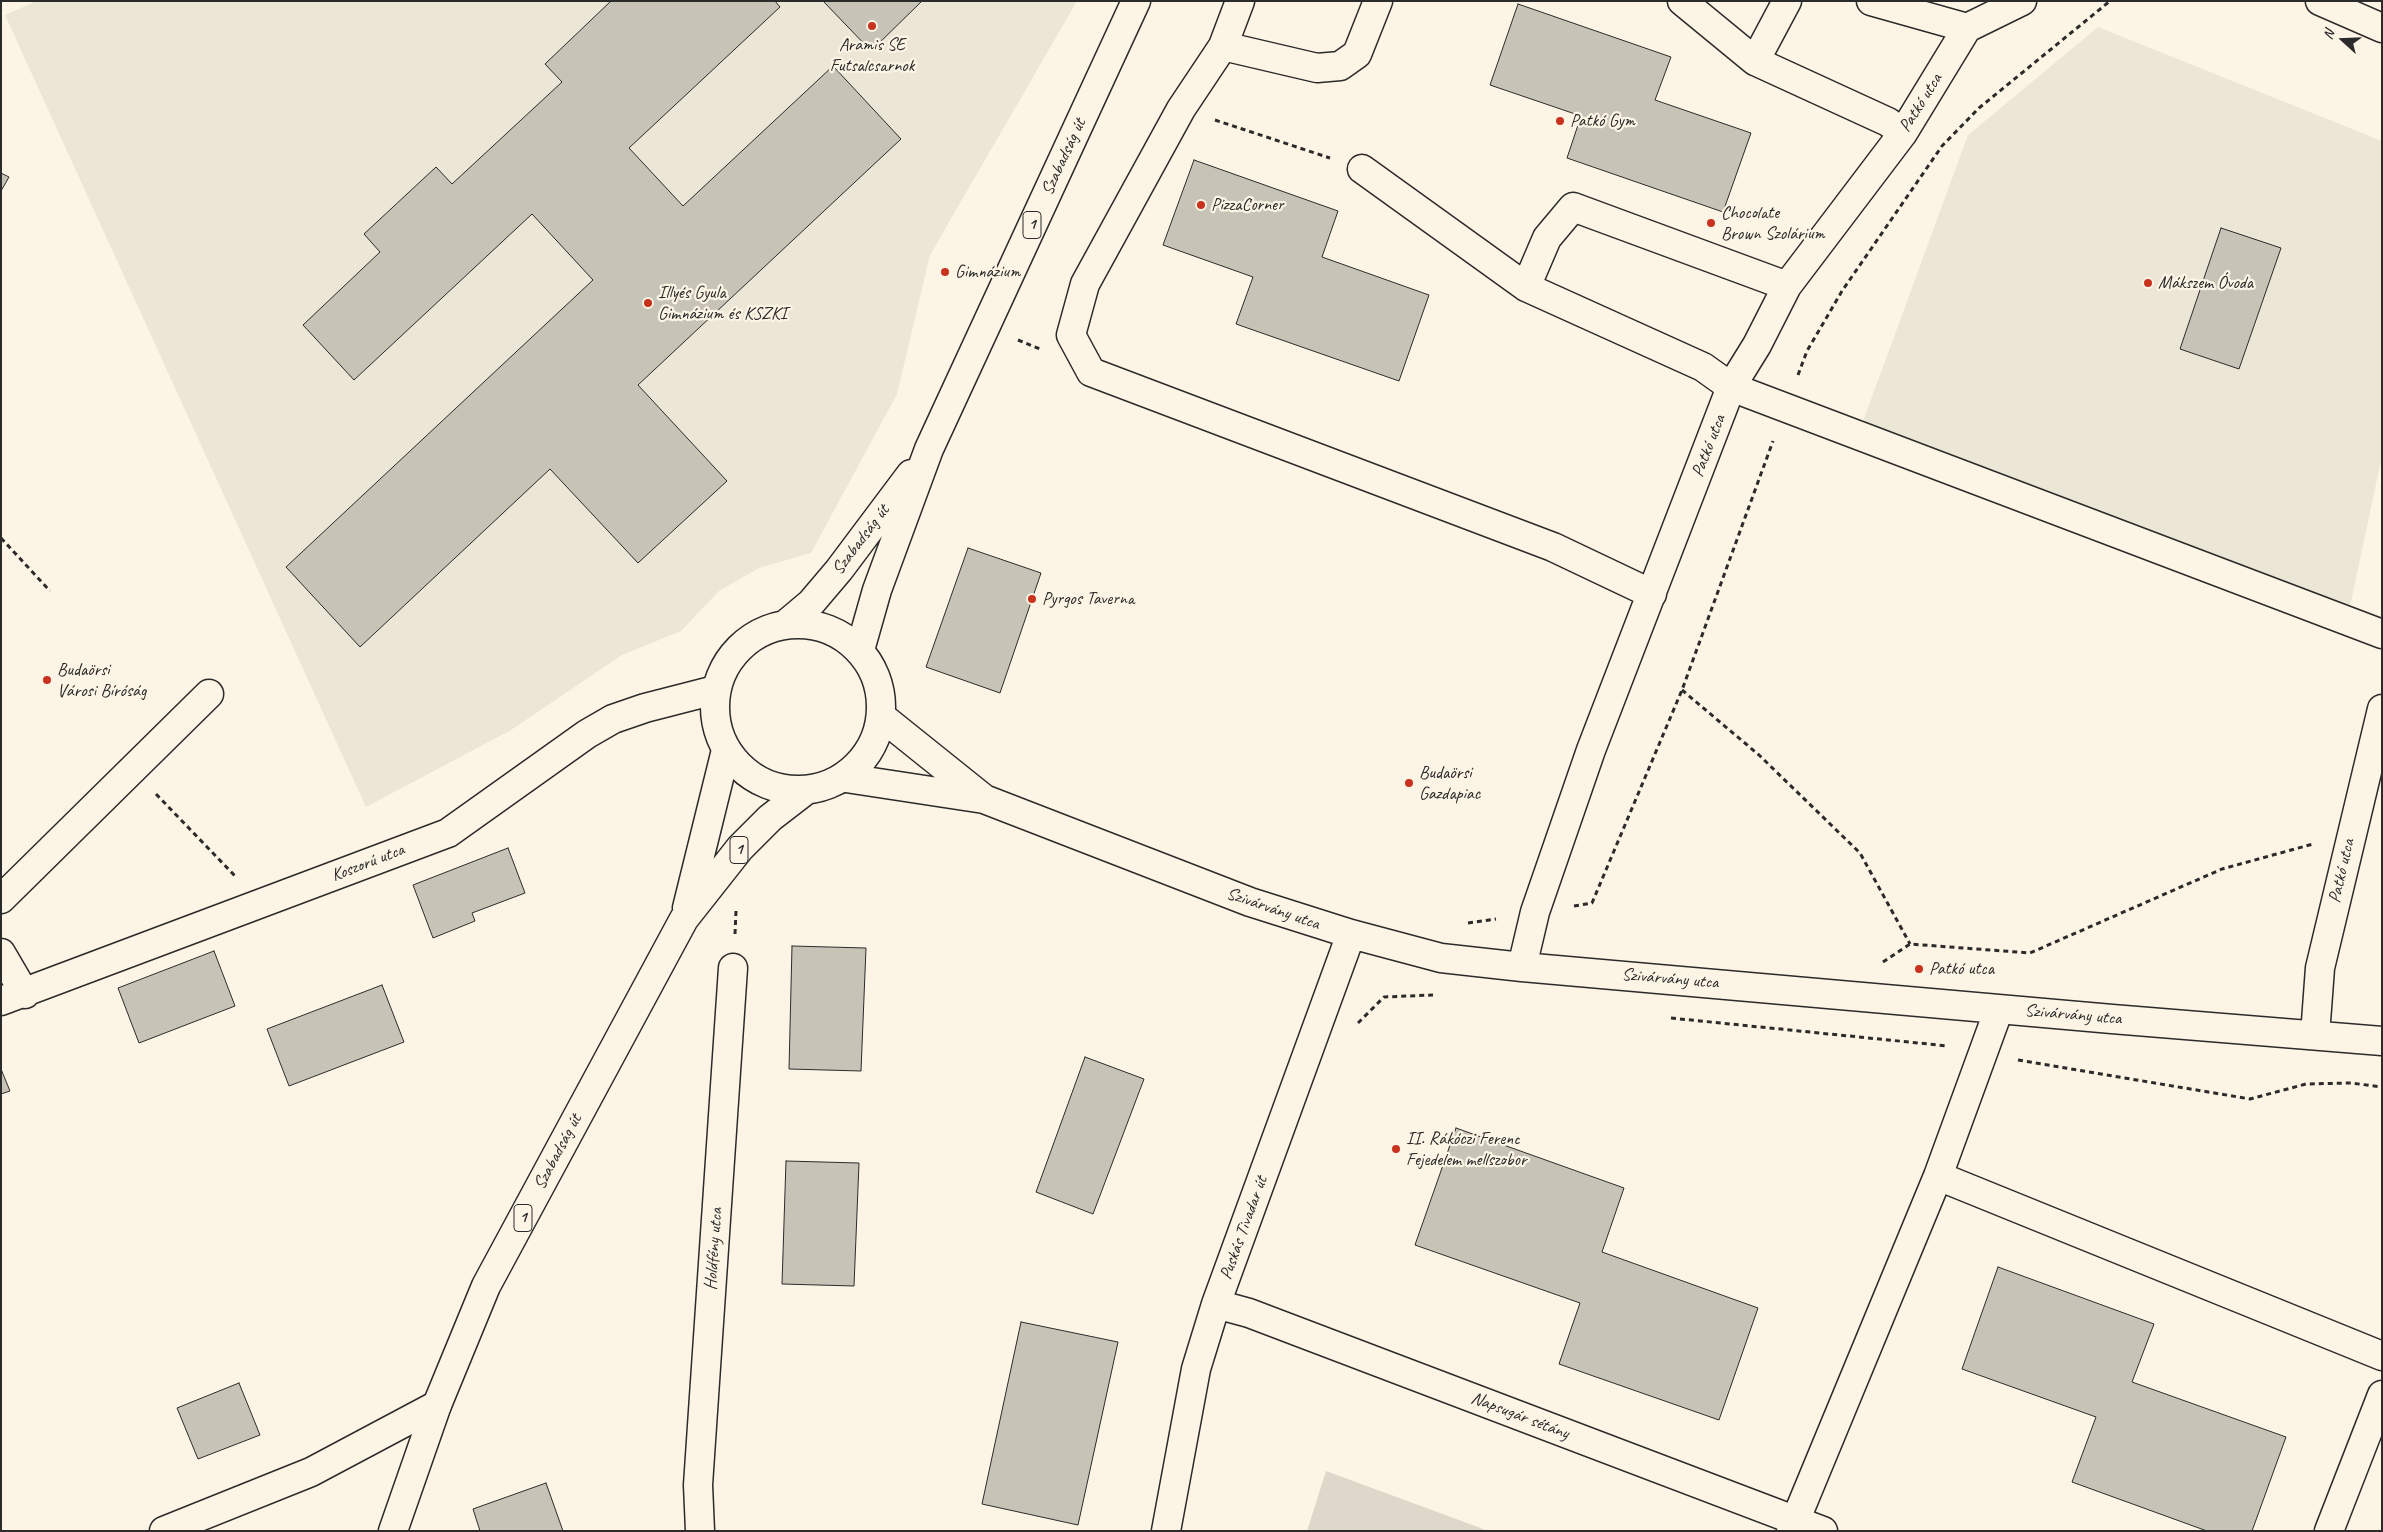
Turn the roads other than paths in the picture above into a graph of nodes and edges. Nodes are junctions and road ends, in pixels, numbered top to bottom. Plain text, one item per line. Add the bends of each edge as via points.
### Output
1 (1136, 1) edge
2 (1240, 1) edge
3 (1378, 1) edge
4 (1682, 1) edge
5 (1787, 1) edge
6 (1871, 1) edge
7 (2022, 1) edge
8 (2320, 1) edge
9 (1967, 28) junction
10 (2382, 28) edge
11 (1223, 46) junction
12 (1755, 61) junction
13 (1903, 133) junction
14 (1362, 168) road end
15 (1787, 286) junction
16 (1526, 287) junction
17 (1731, 387) junction
18 (929, 449) junction
19 (1652, 594) junction
20 (786, 624) junction
21 (2382, 634) edge
22 (860, 650) junction
23 (715, 690) junction
24 (210, 694) dead end
25 (2382, 709) edge
26 (882, 716) junction
27 (726, 750) junction
28 (846, 778) junction
29 (805, 791) junction
30 (984, 799) junction
31 (1, 899) edge
32 (684, 920) junction
33 (1351, 934) junction
34 (1, 953) edge
35 (1522, 967) junction
36 (732, 968) dead end
37 (13, 998) edge
38 (1999, 1009) junction
39 (2315, 1035) junction
40 (2382, 1041) edge
41 (1938, 1176) junction
42 (1216, 1304) junction
43 (2382, 1356) edge
44 (2382, 1394) edge
45 (437, 1405) junction
46 (1793, 1526) edge
47 (164, 1531) edge
48 (393, 1531) edge
49 (700, 1531) edge
50 (1166, 1531) edge
51 (1823, 1531) edge
52 (2329, 1531) edge

1 - 18 street, Szabadság út / 1
2 - 11 street
3 - 11 street via 1358,54 1340,66 1317,68
4 - 12 street
5 - 12 street
6 - 9 street
7 - 9 street
8 - 10 street
9 - 13 street, Patkó utca
11 - 19 street via 1181,109 1085,284 1071,335 1090,372 1553,547
12 - 13 street via 1888,122
13 - 15 street, Patkó utca
14 - 16 street
15 - 16 street via 1573,207 1547,238
15 - 17 street, Patkó utca
16 - 17 street via 1703,367
17 - 19 street, Patkó utca
17 - 21 street
18 - 20 street, Szabadság út / 1 via 839,570 811,603
18 - 22 street, Szabadság út / 1 via 876,590
19 - 35 street, Patkó utca via 1591,750 1535,912
20 - 22 street, Szabadság út / 1 via 813,624 839,634
20 - 23 street, Szabadság út / 1 via 761,632 740,647 723,668
22 - 26 street, Szabadság út / 1 via 874,670 881,693
23 - 27 street, Szabadság út / 1 via 714,713
23 - 37 street, Koszorú utca via 613,719 448,832
24 - 31 street
25 - 39 street, Patkó utca via 2320,968
26 - 28 street, Szabadság út / 1 via 878,736
26 - 30 street, Szivárvány utca
27 - 29 street, Szabadság út / 1 via 746,773 760,781 774,788
27 - 32 street, Szabadság út / 1
28 - 29 street, Szabadság út / 1
28 - 30 street, Szivárvány utca
29 - 32 street, Szabadság út / 1 via 770,818 740,848
30 - 33 street, Szivárvány utca via 1250,902
32 - 45 street, Szabadság út / 1 via 486,1286
33 - 35 street, Szivárvány utca via 1441,958
33 - 42 street, Puskás Tivadar út
34 - 37 street
35 - 38 street, Szivárvány utca
36 - 49 street, Holdfény utca via 698,1485
38 - 39 street, Szivárvány utca
38 - 41 street
39 - 40 street, Szivárvány utca
41 - 43 street
41 - 46 street
42 - 46 street, Napsugár sétány via 1249,1313
42 - 50 street, Puskás Tivadar út via 1196,1369
44 - 52 street
45 - 47 street via 311,1472
45 - 48 street, Szabadság út / 1
46 - 51 street, Napsugár sétány

